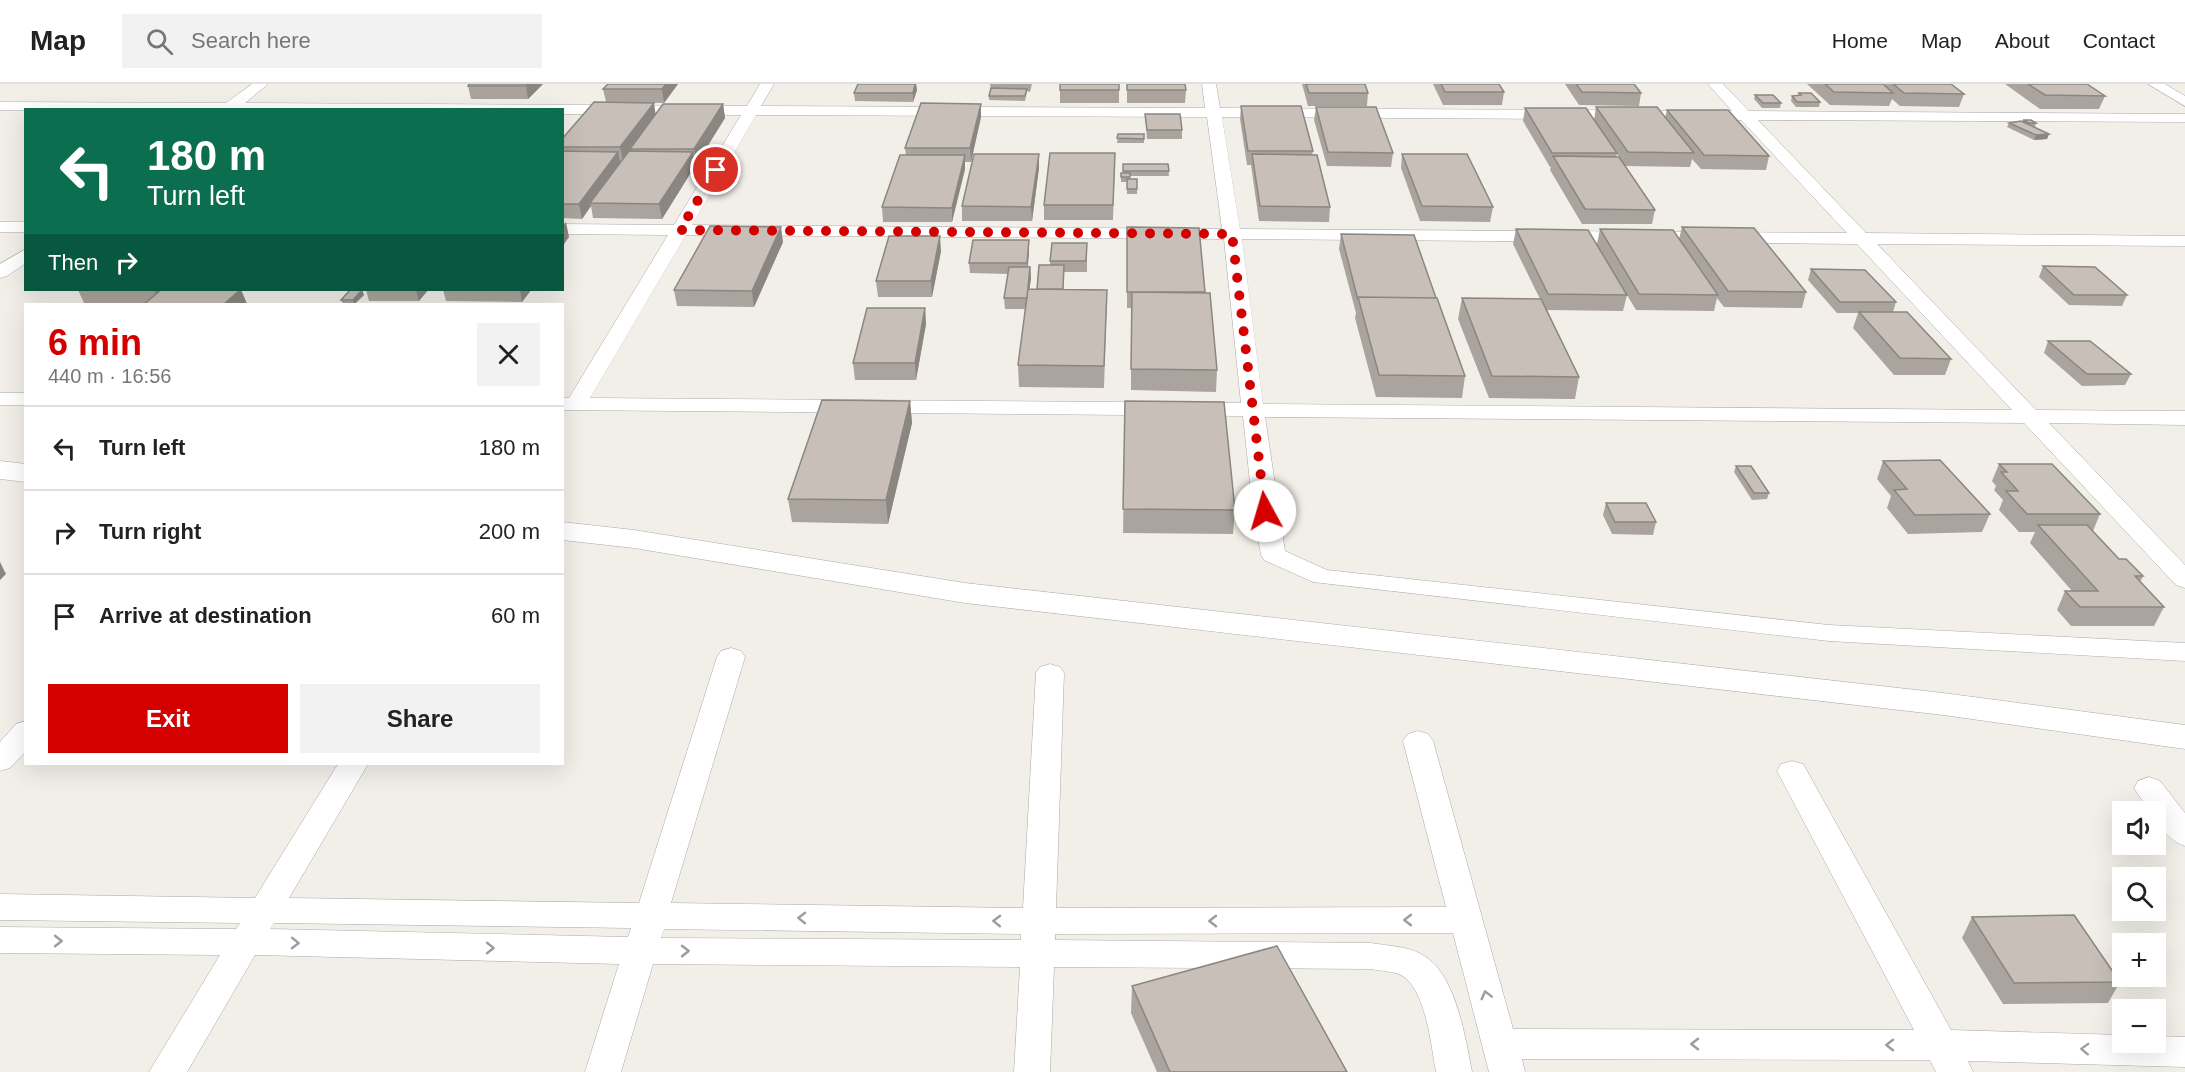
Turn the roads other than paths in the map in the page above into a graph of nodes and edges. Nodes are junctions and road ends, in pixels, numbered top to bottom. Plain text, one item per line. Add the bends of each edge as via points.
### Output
1 (261, 84) edge
2 (767, 84) edge
3 (1209, 84) edge
4 (1715, 84) edge
5 (2156, 84) edge
6 (2185, 102) edge
7 (0, 106) edge
8 (228, 108) edge
9 (564, 109) edge
10 (752, 110) junction
11 (1215, 113) junction
12 (1745, 116) junction
13 (2185, 118) edge
14 (0, 227) edge
15 (24, 227) edge
16 (564, 230) edge
17 (680, 230) junction
18 (1232, 234) junction
19 (1860, 238) junction
20 (2185, 241) edge
21 (24, 255) edge
22 (0, 272) edge
23 (0, 399) edge
24 (24, 399) edge
25 (569, 404) edge
26 (1254, 410) junction
27 (2028, 416) junction
28 (2185, 418) edge
29 (0, 470) edge
30 (24, 473) edge
31 (564, 531) edge
32 (2185, 580) edge
33 (2185, 652) edge
34 (731, 657) dead end
35 (1050, 673) dead end
36 (24, 733) edge
37 (2185, 737) edge
38 (1418, 741) dead end
39 (0, 761) edge
40 (352, 765) edge
41 (1792, 771) dead end
42 (2149, 788) dead end
43 (2185, 836) edge
44 (0, 908) edge
45 (264, 911) junction
46 (651, 916) junction
47 (1467, 920) junction
48 (1039, 938) junction
49 (0, 940) edge
50 (245, 942) junction
51 (641, 951) junction
52 (2185, 1052) edge
53 (1503, 1058) edge
54 (1949, 1058) edge
55 (167, 1072) edge
56 (603, 1072) edge
57 (1032, 1072) edge
58 (1454, 1072) edge

1 - 8 street
2 - 10 street
3 - 11 street
4 - 12 street
5 - 6 street
7 - 8 street
9 - 10 street
10 - 11 street
10 - 17 street
11 - 12 street
11 - 18 street
12 - 13 street
12 - 19 street
14 - 15 street
16 - 17 street
17 - 18 street
17 - 25 street
18 - 19 street
18 - 26 street
19 - 20 street
19 - 27 street
21 - 22 street
23 - 24 street
25 - 26 street
26 - 27 street
26 - 33 street via 1273,555 1322,577 1828,633
27 - 28 street
27 - 32 street
29 - 30 street
31 - 37 street via 965,592 1943,704
34 - 46 street
35 - 48 street
36 - 39 street
38 - 47 street
40 - 45 street
41 - 54 street
42 - 43 street
44 - 45 street
45 - 46 street
45 - 50 street
48 -> 46 street
46 - 51 street
47 -> 48 street
53 -> 47 street
51 -> 48 street
48 - 57 street
48 - 58 street via 1371,956 1410,964 1433,986
49 -> 50 street
50 -> 51 street
50 - 55 street
51 - 56 street
52 -> 54 street
54 -> 53 street

